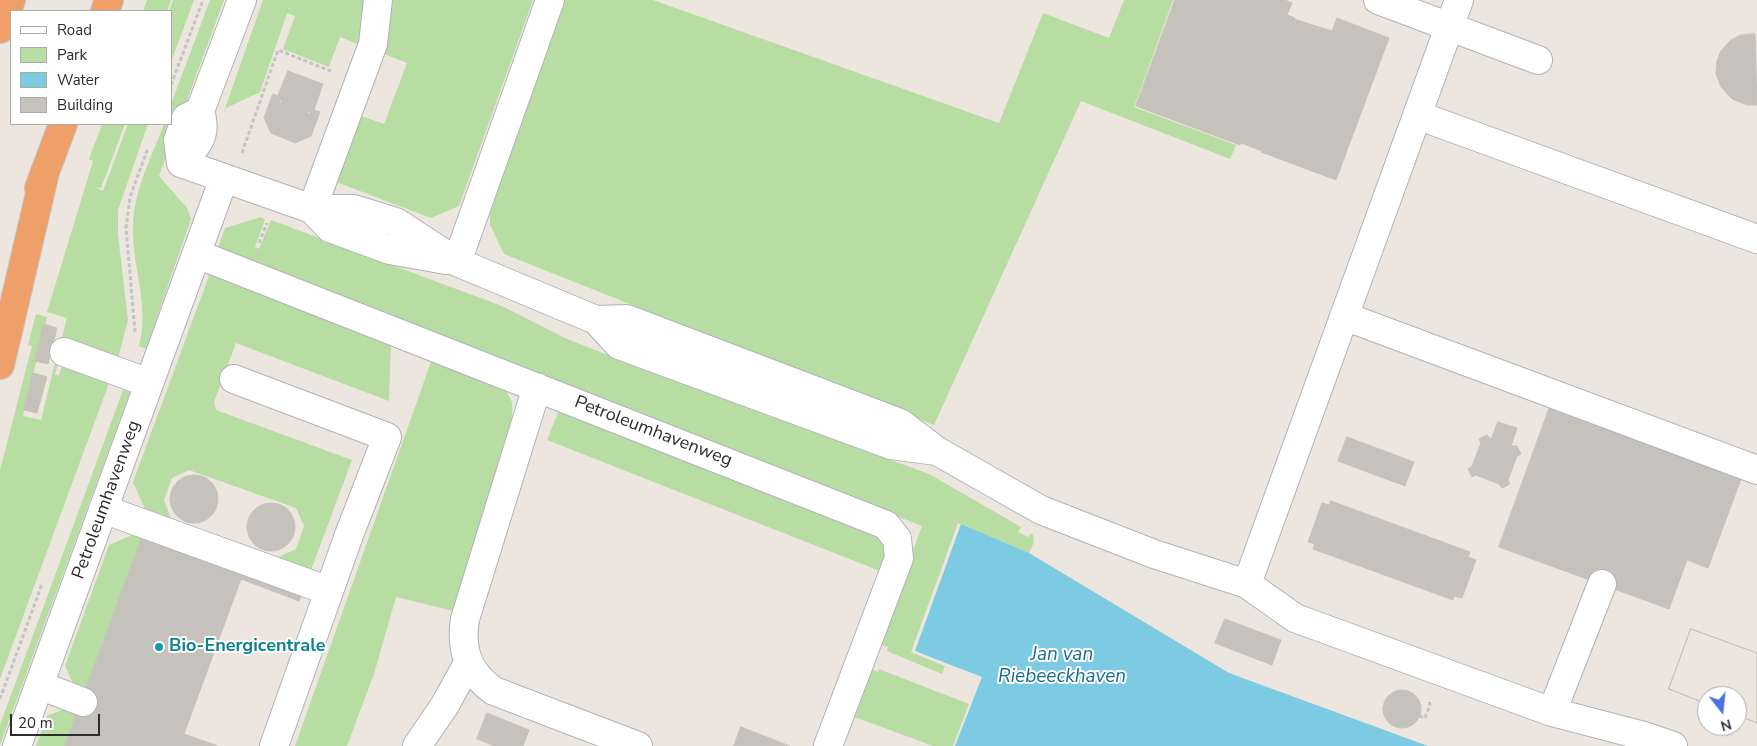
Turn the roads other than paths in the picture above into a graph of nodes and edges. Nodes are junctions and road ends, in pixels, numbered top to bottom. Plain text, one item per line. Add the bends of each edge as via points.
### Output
1 (11, 0) edge
2 (242, 0) edge
3 (378, 0) edge
4 (550, 0) edge
5 (1378, 0) edge
6 (1458, 0) edge
7 (1449, 27) junction
8 (0, 29) edge
9 (1538, 60) dead end
10 (1417, 115) junction
11 (63, 125) edge
12 (45, 172) junction
13 (228, 179) junction
14 (312, 209) junction
15 (1757, 240) edge
16 (197, 254) junction
17 (457, 262) junction
18 (0, 281) edge
19 (1344, 316) junction
20 (64, 352) dead end
21 (0, 365) edge
22 (234, 379) dead end
23 (150, 383) junction
24 (538, 387) junction
25 (1757, 470) edge
26 (103, 509) junction
27 (1248, 584) junction
28 (1602, 584) dead end
29 (329, 591) junction
30 (468, 663) junction
31 (39, 685) junction
32 (84, 702) dead end
33 (1552, 712) junction
34 (16, 746) edge
35 (274, 746) edge
36 (417, 746) edge
37 (638, 746) edge
38 (828, 746) edge
39 (1673, 746) edge

1 - 8 highway
2 - 13 street via 200,112 186,118 178,140 181,163
3 - 14 street via 373,44
4 - 17 street
5 - 7 street
6 - 7 street
7 - 9 street
7 - 10 street
10 - 15 street
10 - 19 street
11 - 12 highway
12 - 18 highway
12 - 21 highway
13 - 14 street
13 - 16 street, Petroleumhavenweg
14 - 17 street via 354,209 396,222
16 - 23 street, Petroleumhavenweg
16 - 24 street, Petroleumhavenweg
17 - 27 street via 596,320 627,319 900,423 937,452 1041,510 1154,554
19 - 25 street
19 - 27 street
20 - 23 street
22 - 29 street via 387,437
23 - 26 street, Petroleumhavenweg
24 - 30 street via 465,619 462,635
24 - 38 street, Petroleumhavenweg via 878,521 893,531 900,548 899,558
26 - 29 street
26 - 31 street, Petroleumhavenweg
27 - 33 street via 1295,618
28 - 33 street
29 - 35 street
30 - 36 street
30 - 37 street via 483,684 494,691
31 - 32 street
31 - 34 street, Petroleumhavenweg
33 - 39 street

